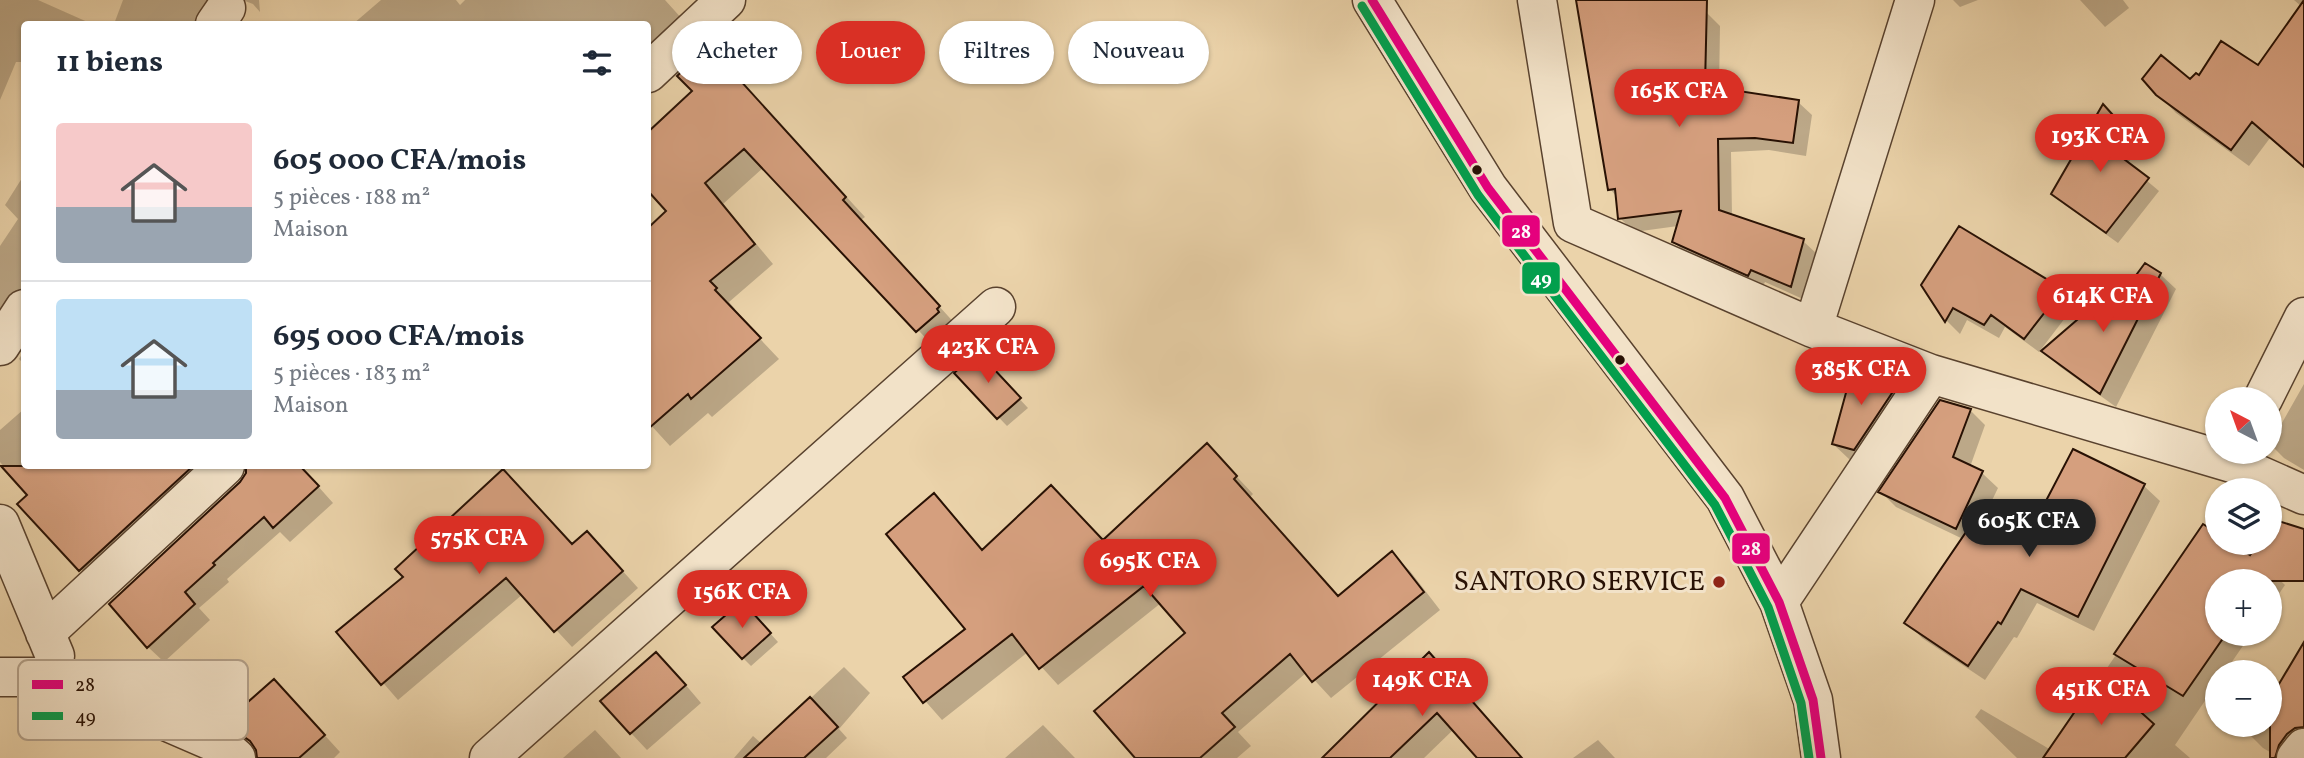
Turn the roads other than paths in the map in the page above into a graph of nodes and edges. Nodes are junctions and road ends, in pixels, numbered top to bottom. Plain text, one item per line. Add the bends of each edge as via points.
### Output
1 (726, 0) edge
2 (1372, 0) edge
3 (1536, 0) edge
4 (1915, 0) edge
5 (651, 70) edge
6 (996, 307) dead end
7 (21, 314) edge
8 (2304, 317) edge
9 (1814, 328) junction
10 (0, 346) edge
11 (1931, 374) junction
12 (2269, 387) edge
13 (2205, 449) edge
14 (2247, 464) edge
15 (222, 469) edge
16 (2304, 495) edge
17 (0, 524) edge
18 (1779, 602) junction
19 (45, 633) junction
20 (57, 660) edge
21 (0, 677) edge
22 (18, 677) edge
23 (209, 740) edge
24 (2304, 748) edge
25 (236, 758) edge
26 (489, 758) edge
27 (1821, 758) edge
28 (2296, 758) edge

1 - 5 street
2 - 18 street via 1488,188 1725,498
3 - 9 street via 1573,223
4 - 9 street
6 - 26 street
7 - 10 street
8 - 12 street
9 - 11 street
11 - 13 street
11 - 18 street
14 - 16 street
15 - 19 street
17 - 19 street
18 - 27 street via 1813,700
19 - 20 street
21 - 22 street
23 - 25 street
24 - 28 street

